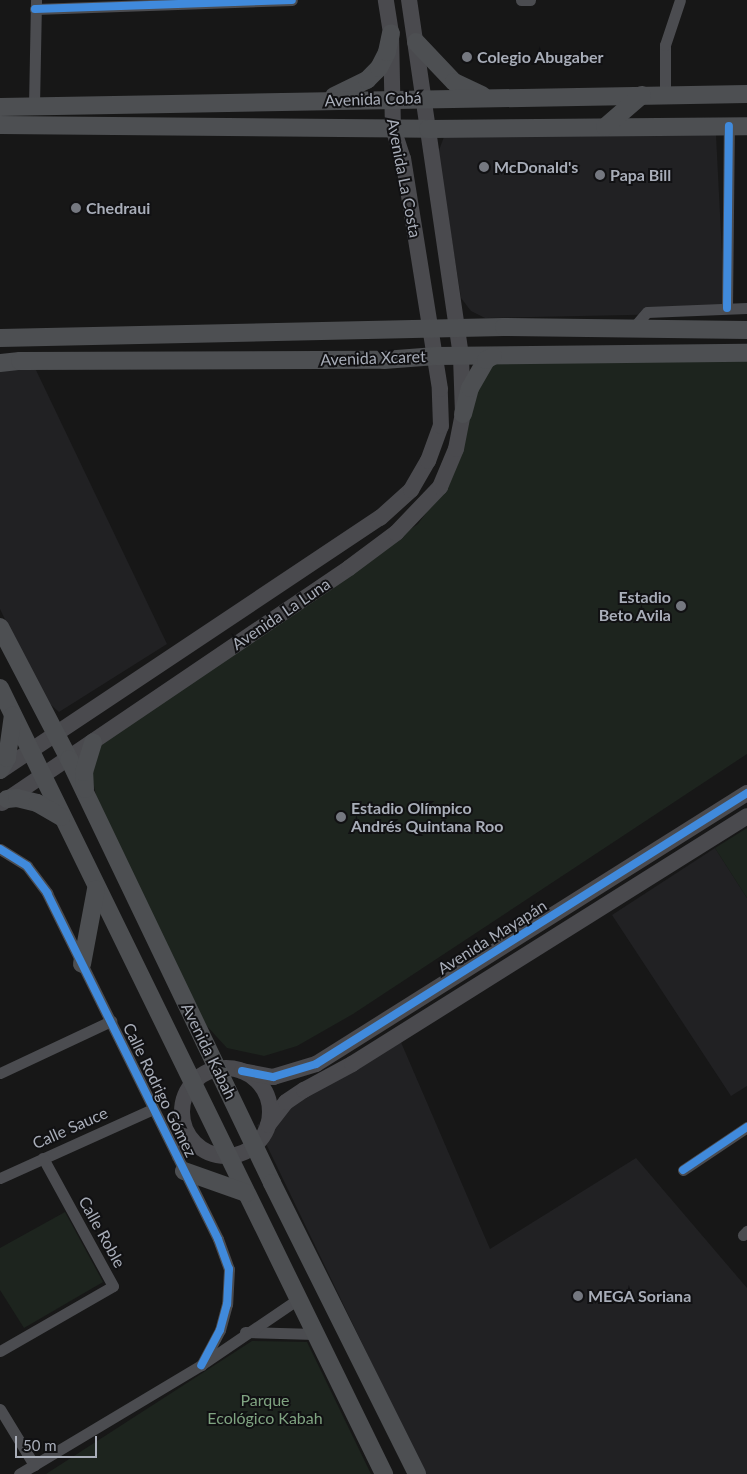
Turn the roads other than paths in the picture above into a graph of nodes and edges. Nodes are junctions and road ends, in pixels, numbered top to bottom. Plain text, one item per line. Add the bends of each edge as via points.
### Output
1 (386, 0) edge
2 (409, 0) edge
3 (522, 0) edge
4 (530, 0) edge
5 (680, 0) edge
6 (291, 1) edge
7 (36, 4) edge
8 (413, 24) junction
9 (390, 29) junction
10 (416, 42) junction
11 (747, 94) edge
12 (642, 95) junction
13 (665, 95) junction
14 (487, 97) junction
15 (423, 98) junction
16 (392, 99) junction
17 (321, 100) junction
18 (251, 102) junction
19 (34, 106) junction
20 (0, 107) edge
21 (0, 124) edge
22 (729, 126) junction
23 (747, 126) edge
24 (192, 127) junction
25 (605, 127) junction
26 (393, 129) junction
27 (428, 129) junction
28 (727, 308) junction
29 (747, 308) edge
30 (431, 328) junction
31 (458, 328) junction
32 (633, 328) junction
33 (747, 330) edge
34 (106, 337) junction
35 (0, 338) edge
36 (747, 354) edge
37 (436, 356) junction
38 (461, 356) junction
39 (494, 356) junction
40 (20, 361) junction
41 (0, 363) edge
42 (463, 414) junction
43 (435, 444) junction
44 (456, 449) junction
45 (0, 628) edge
46 (142, 676) junction
47 (0, 688) edge
48 (157, 699) junction
49 (13, 712) junction
50 (55, 735) junction
51 (94, 742) junction
52 (30, 750) junction
53 (69, 759) junction
54 (0, 771) edge
55 (42, 776) junction
56 (747, 793) edge
57 (86, 797) junction
58 (3, 801) edge
59 (747, 816) edge
60 (62, 818) junction
61 (0, 849) edge
62 (96, 889) junction
63 (567, 905) junction
64 (578, 922) junction
65 (82, 964) junction
66 (111, 1021) junction
67 (218, 1068) junction
68 (1, 1069) edge
69 (242, 1071) junction
70 (296, 1072) junction
71 (193, 1082) junction
72 (304, 1090) junction
73 (153, 1109) junction
74 (268, 1125) junction
75 (747, 1126) edge
76 (185, 1128) junction
77 (254, 1146) junction
78 (227, 1156) junction
79 (43, 1158) junction
80 (181, 1164) junction
81 (683, 1170) dead end
82 (0, 1178) edge
83 (246, 1193) junction
84 (298, 1298) junction
85 (245, 1332) junction
86 (315, 1334) junction
87 (0, 1351) edge
88 (201, 1364) junction
89 (0, 1408) edge
90 (34, 1465) junction
91 (19, 1474) edge
92 (384, 1474) edge
93 (417, 1474) edge

1 - 9 main road, Avenida La Costa
2 - 8 main road, Avenida La Costa
3 - 4 street
5 - 13 street via 665,45
6 - 7 street
7 - 19 street
8 - 9 main road
8 - 10 main road, Avenida La Costa
9 - 16 main road, Avenida La Costa
9 - 17 main road via 387,52 368,80
10 - 14 main road via 454,82
10 - 15 main road, Avenida La Costa
11 - 13 main road, Avenida Cobá
12 - 13 main road, Avenida Cobá
12 - 14 main road, Avenida Cobá
12 - 25 main road
14 - 15 main road, Avenida Cobá
15 - 16 main road, Avenida Cobá
15 - 27 main road, Avenida La Costa
16 - 17 main road, Avenida Cobá
16 - 26 main road, Avenida La Costa
17 - 18 main road, Avenida Cobá
18 - 19 main road, Avenida Cobá
18 - 24 main road
19 - 20 main road, Avenida Cobá
21 - 24 main road, Avenida Cobá
22 - 23 main road, Avenida Cobá
22 - 25 main road, Avenida Cobá
22 - 28 street
24 - 26 main road, Avenida Cobá
25 - 27 main road, Avenida Cobá
26 - 27 main road, Avenida Cobá
26 - 30 main road, Avenida La Costa via 403,159
27 - 31 main road, Avenida La Costa
28 - 29 street
28 - 32 street via 647,312
30 - 31 main road, Avenida Xcaret
30 - 34 main road, Avenida Xcaret
30 - 37 main road, Avenida La Costa
31 - 32 main road, Avenida Xcaret
31 - 38 main road, Avenida La Costa
32 - 33 main road, Avenida Xcaret
34 - 35 main road, Avenida Xcaret
34 - 40 main road
36 - 39 main road, Avenida Xcaret
37 - 38 main road, Avenida Xcaret
37 - 40 main road, Avenida Xcaret via 384,360
37 - 43 main road, Avenida La Luna via 441,426
38 - 39 main road, Avenida Xcaret
38 - 42 main road, Avenida La Luna
39 - 42 main road via 486,360 470,388
40 - 41 main road, Avenida Xcaret
42 - 44 main road, Avenida La Luna
43 - 44 main road
43 - 46 main road, Avenida La Luna via 411,490 380,518
44 - 48 main road, Avenida La Luna via 440,487 396,533
45 - 50 main road, Avenida Kabah
46 - 48 main road via 145,691
46 - 50 main road, Avenida La Luna
47 - 49 main road, Avenida Kabah
48 - 51 main road, Avenida La Luna
49 - 52 main road, Avenida Kabah
49 - 54 main road via 13,732 7,758
50 - 52 main road, Avenida La Luna
50 - 53 main road, Avenida Kabah
51 - 53 main road, Avenida La Luna
51 - 57 main road via 84,772
52 - 54 main road, Avenida La Luna
52 - 55 main road, Avenida Kabah
53 - 55 main road, Avenida La Luna
53 - 57 main road, Avenida Kabah
55 - 58 main road, Avenida La Luna
55 - 60 main road, Avenida Kabah
56 - 63 main road, Avenida Mayapán
57 - 67 main road, Avenida Kabah
58 - 60 main road via 17,798 37,803 53,809
59 - 64 main road, Avenida Mayapán
60 - 62 main road, Avenida Kabah
61 - 65 street, Calle Rodrigo Gómez via 27,866 47,893
62 - 65 main road
62 - 71 main road, Avenida Kabah
63 - 64 main road
63 - 70 main road, Avenida Mayapán via 316,1064
64 - 72 main road, Avenida Mayapán via 352,1064
65 - 66 street, Calle Rodrigo Gómez
66 - 68 street
66 - 73 street, Calle Rodrigo Gómez
67 - 69 main road, Avenida Mayapán
67 - 71 main road
67 - 77 main road, Avenida Kabah
69 - 70 main road, Avenida Mayapán via 273,1077
69 - 74 main road via 254,1078 265,1093 270,1112
70 - 72 main road via 298,1084
71 - 76 main road via 182,1105
71 - 78 main road, Avenida Kabah
72 - 74 main road, Avenida Mayapán via 286,1102
73 - 79 street, Calle Sauce
73 - 80 street, Calle Rodrigo Gómez
74 - 77 main road, Avenida Mayapán
75 - 81 street
76 - 78 main road via 200,1147
76 - 80 street
77 - 78 main road
77 - 93 main road, Avenida Kabah
78 - 83 main road, Avenida Kabah
79 - 82 street, Calle Sauce
79 - 87 street, Calle Roble via 113,1286
80 - 83 main road
80 - 88 street, Calle Rodrigo Gómez via 229,1269 228,1304 220,1330
83 - 84 main road, Avenida Kabah
84 - 85 street
84 - 86 main road, Avenida Kabah
85 - 86 street
85 - 88 street
86 - 92 main road, Avenida Kabah
88 - 90 street
89 - 90 street
90 - 91 street

